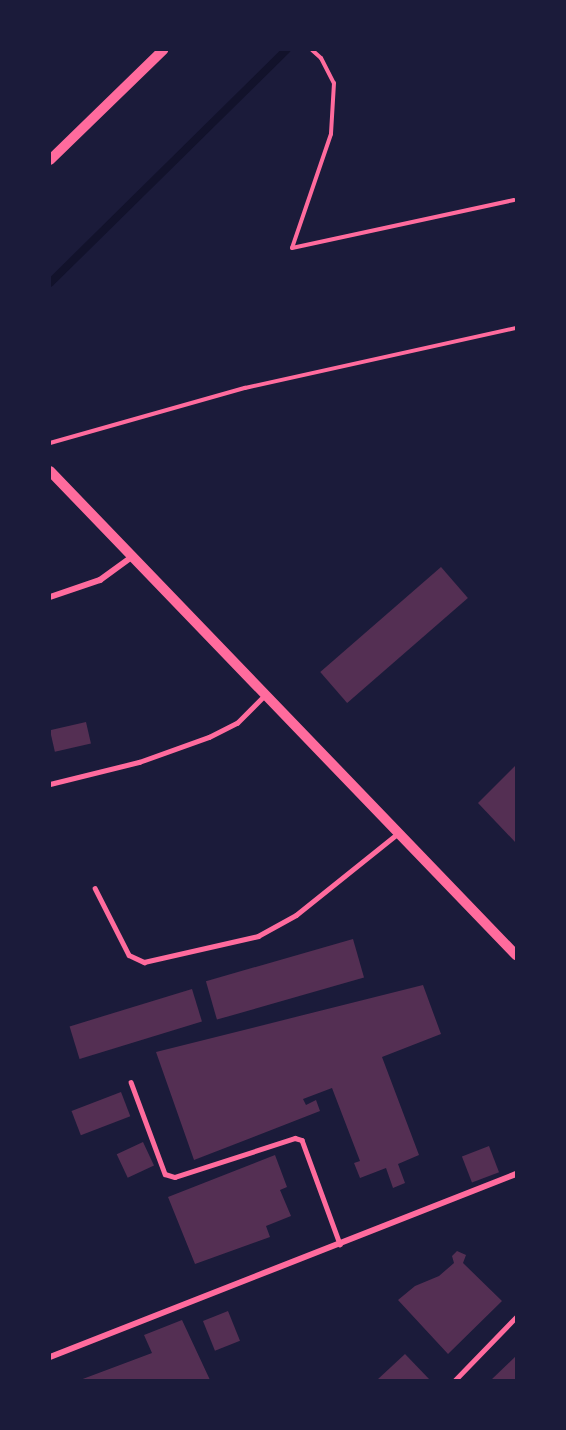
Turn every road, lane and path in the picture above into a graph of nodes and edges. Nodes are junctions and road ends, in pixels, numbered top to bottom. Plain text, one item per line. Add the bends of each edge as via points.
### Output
1 (163, 50) edge
2 (312, 50) edge
3 (50, 160) edge
4 (514, 200) dead end
5 (516, 328) edge
6 (50, 443) edge
7 (50, 471) edge
8 (133, 556) junction
9 (50, 597) edge
10 (265, 695) junction
11 (50, 784) edge
12 (397, 834) junction
13 (95, 888) dead end
14 (516, 955) edge
15 (131, 1082) dead end
16 (516, 1174) edge
17 (340, 1244) junction
18 (516, 1317) edge
19 (50, 1357) edge
20 (455, 1380) edge

1 - 3 street
2 - 4 path via 321,58 334,83 331,134 292,249
5 - 6 path via 245,388
7 - 8 street
8 - 9 street via 100,580
8 - 10 street
10 - 11 lane via 237,723 209,737 139,762
10 - 12 street
12 - 13 lane via 296,915 258,936 144,962 129,955
12 - 14 street
15 - 17 lane via 165,1174 175,1177 294,1138 302,1140
16 - 17 street
17 - 19 street
18 - 20 lane

